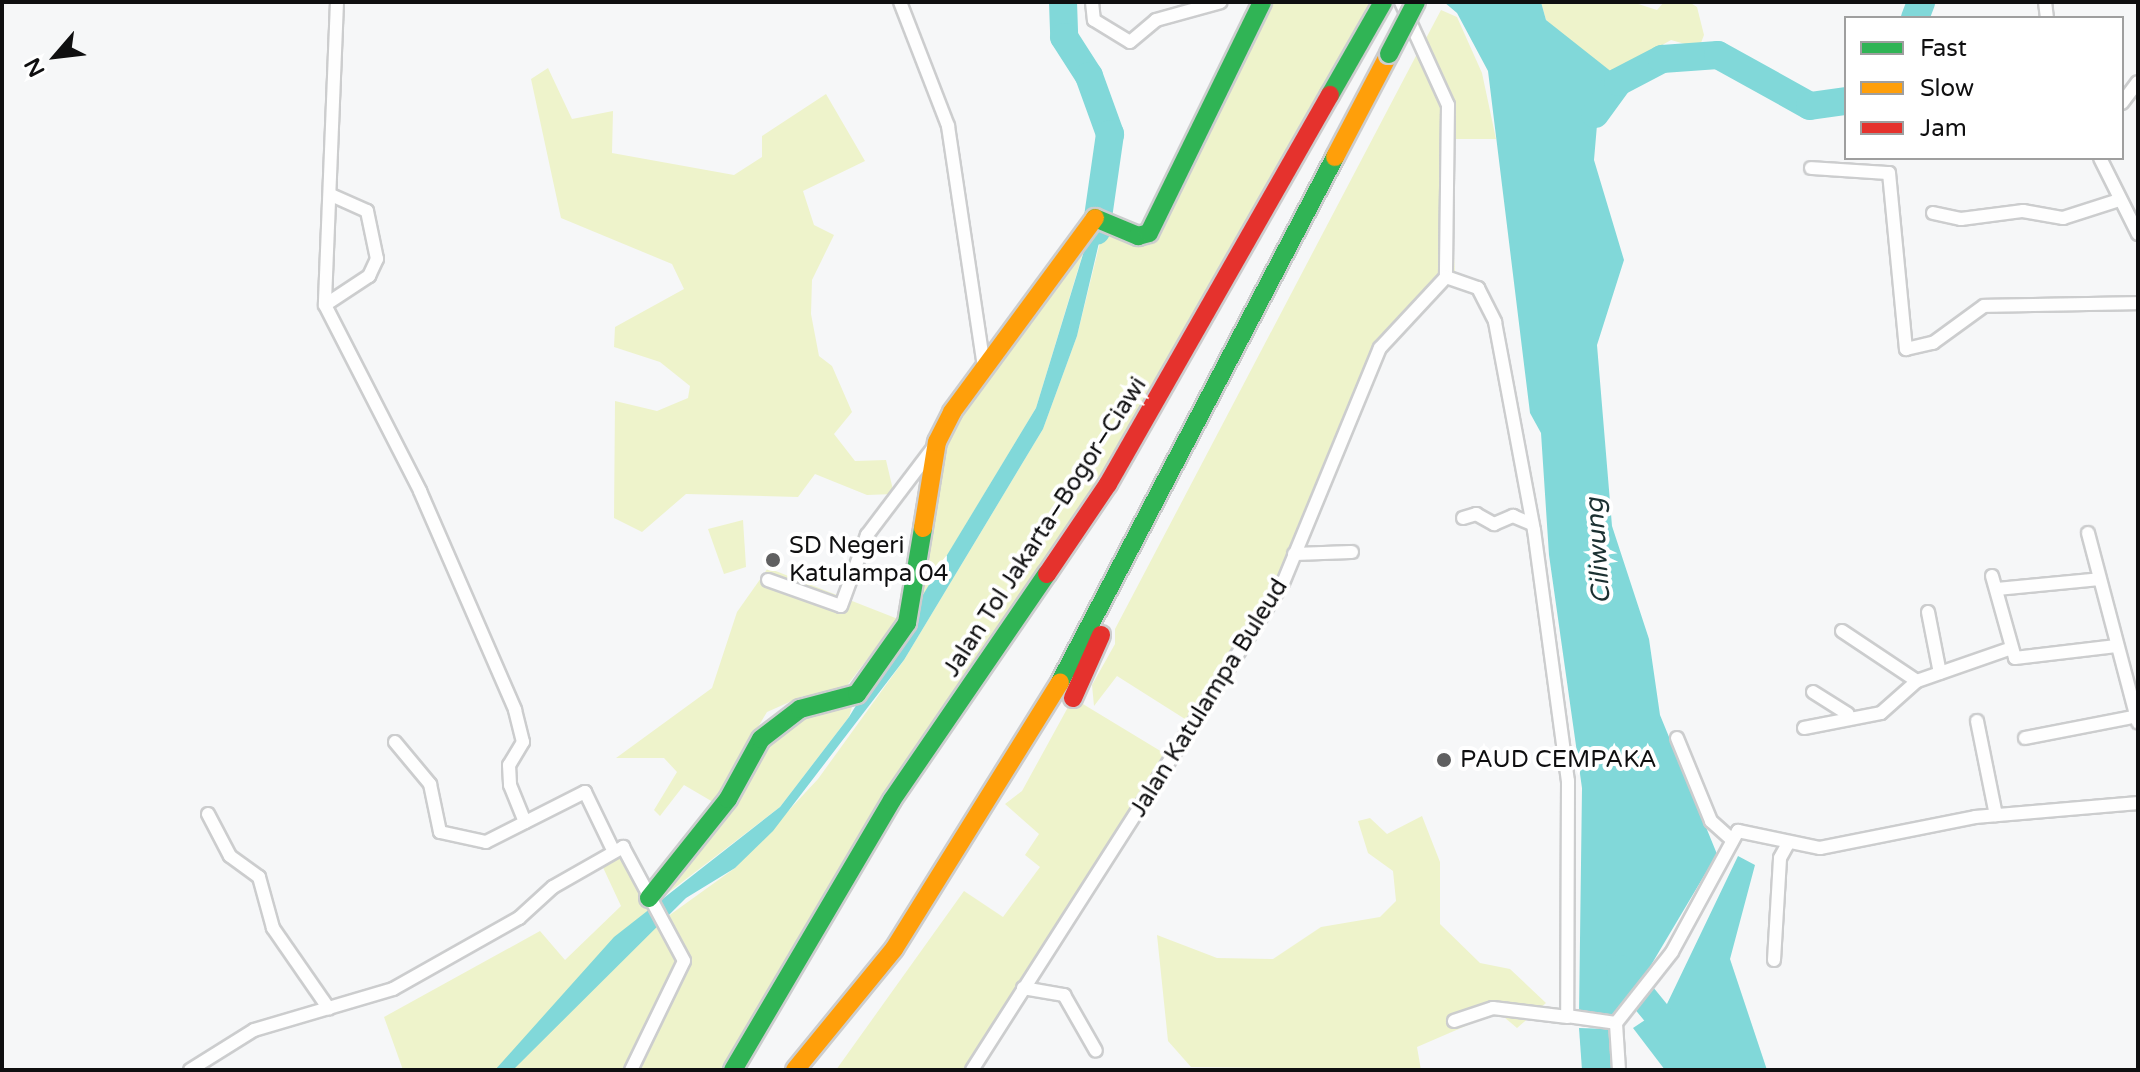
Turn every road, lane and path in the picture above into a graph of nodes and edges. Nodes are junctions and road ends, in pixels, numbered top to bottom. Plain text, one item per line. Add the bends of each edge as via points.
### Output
1 (337, 2) edge
2 (900, 2) edge
3 (1092, 2) edge
4 (1221, 2) edge
5 (1262, 2) edge
6 (1383, 2) edge
7 (1401, 2) edge
8 (1416, 2) edge
9 (2138, 82) edge
10 (2124, 100) edge
11 (2101, 160) edge
12 (1811, 168) dead end
13 (331, 195) junction
14 (2119, 200) junction
15 (1933, 213) dead end
16 (2138, 234) edge
17 (1446, 277) junction
18 (2138, 303) edge
19 (325, 305) junction
20 (984, 366) junction
21 (937, 442) junction
22 (1150, 506) junction
23 (1463, 518) dead end
24 (1532, 524) junction
25 (2088, 533) dead end
26 (1352, 552) dead end
27 (1294, 554) junction
28 (1992, 576) dead end
29 (2100, 579) junction
30 (768, 580) dead end
31 (1997, 589) junction
32 (1928, 612) dead end
33 (1842, 631) dead end
34 (2116, 646) junction
35 (2009, 649) junction
36 (1940, 673) junction
37 (1917, 681) junction
38 (1813, 692) dead end
39 (1073, 698) dead end
40 (1848, 714) junction
41 (2138, 716) edge
42 (1977, 721) dead end
43 (2138, 722) edge
44 (1804, 728) dead end
45 (1677, 738) dead end
46 (2025, 738) dead end
47 (395, 742) dead end
48 (2138, 803) edge
49 (208, 814) dead end
50 (1996, 815) junction
51 (525, 822) junction
52 (1730, 840) junction
53 (1789, 842) junction
54 (613, 850) junction
55 (650, 900) junction
56 (1774, 960) dead end
57 (1023, 988) junction
58 (329, 1009) junction
59 (1572, 1018) junction
60 (1454, 1021) dead end
61 (1614, 1022) junction
62 (1096, 1051) dead end
63 (190, 1070) edge
64 (631, 1070) edge
65 (733, 1070) edge
66 (795, 1070) edge
67 (972, 1070) edge
68 (1619, 1070) edge

1 - 13 street
2 - 20 street via 952,143
3 - 4 street via 1094,20 1130,42 1156,20
5 - 20 main road via 1149,233 1093,217
6 - 65 main road, Jalan Tol Jakarta–Bogor–Ciawi via 1108,484 892,800
7 - 17 street via 1448,105
8 - 22 main road, bridge
9 - 10 street
11 - 14 street
12 - 18 street via 1888,172 1908,350 1933,343 1984,306
13 - 19 street
13 - 19 street via 367,211 377,259 369,276
14 - 15 street via 2072,218
14 - 16 street
17 - 24 street via 1478,288 1495,322
17 - 27 street, Jalan Katulampa Buleud via 1380,348
19 - 51 street via 420,491 515,710 523,742 509,765 510,785
20 - 21 main road
21 - 30 street via 867,535 841,606
21 - 55 main road via 907,623 857,694 800,709 761,739 728,799
22 - 39 main road
22 - 66 main road via 1054,694 951,863 894,949
23 - 24 street via 1476,514 1494,524 1513,516
24 - 59 street via 1568,781
25 - 29 street
26 - 27 street
27 - 57 street, Jalan Katulampa Buleud via 1283,583
28 - 31 street
29 - 31 street
29 - 34 street
31 - 35 street
32 - 36 street
33 - 37 street
34 - 35 street via 2025,659
34 - 41 street
35 - 36 street
36 - 37 street
37 - 40 street via 1888,710
38 - 40 street
40 - 44 street
41 - 43 street
41 - 46 street
42 - 50 street
45 - 52 street via 1711,821
47 - 51 street via 430,784 437,830 478,844
48 - 50 street
49 - 58 street via 230,856 259,877 273,928
50 - 53 street via 1820,848
51 - 54 street via 585,792
52 - 53 street via 1747,829
52 - 61 street via 1672,952
53 - 56 street via 1780,858
54 - 55 street via 623,847
54 - 58 street via 482,940 393,989
55 - 64 street via 684,961
57 - 62 street via 1064,995
57 - 67 street, Jalan Katulampa Buleud
58 - 63 street via 254,1030
59 - 60 street via 1493,1008
59 - 61 street
61 - 68 street

